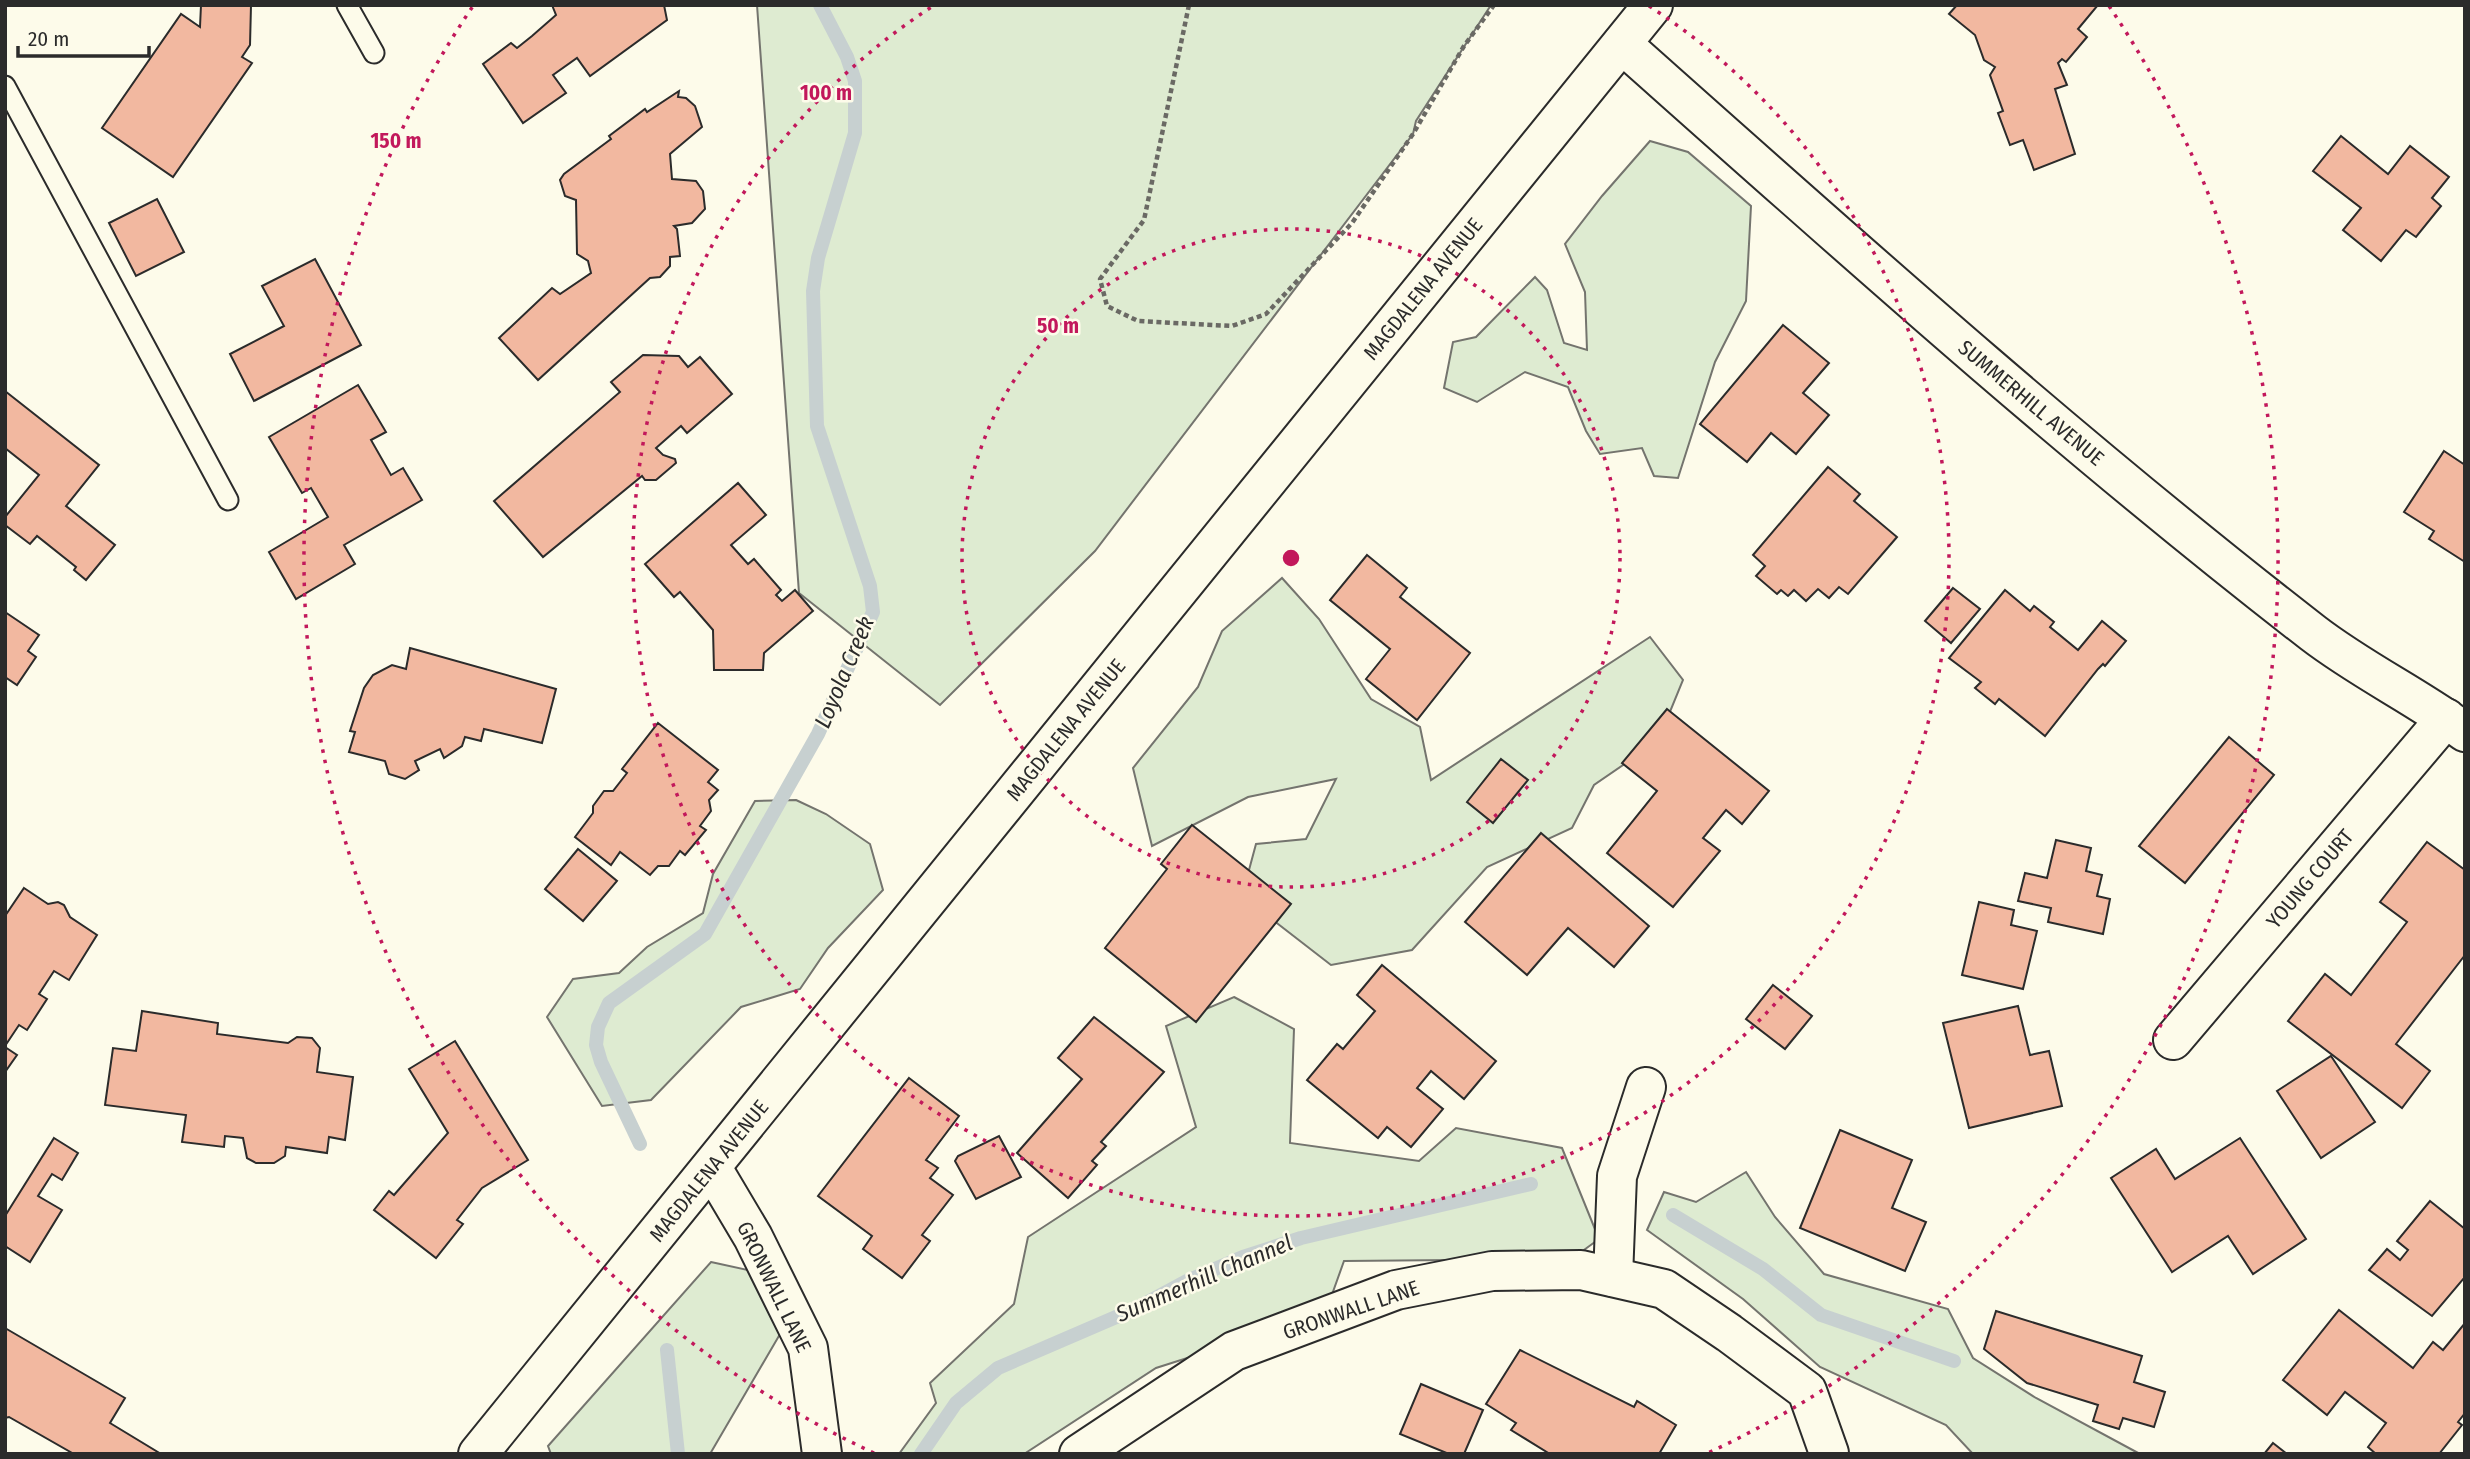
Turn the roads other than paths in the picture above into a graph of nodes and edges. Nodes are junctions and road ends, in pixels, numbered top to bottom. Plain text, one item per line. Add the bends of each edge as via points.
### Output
1 (347, 5) edge
2 (1653, 5) edge
3 (1622, 44) junction
4 (374, 53) dead end
5 (5, 86) edge
6 (229, 500) dead end
7 (2455, 725) edge
8 (2173, 1040) dead end
9 (1646, 1087) dead end
10 (712, 1168) junction
11 (1613, 1277) junction
12 (1829, 1453) edge
13 (478, 1454) edge
14 (822, 1454) edge
15 (1079, 1454) edge

1 - 4 lane
2 - 3 street, MAGDALENA AVENUE
3 - 7 street, SUMMERHILL AVENUE via 2136,492 2317,636
3 - 10 street, MAGDALENA AVENUE
5 - 6 lane
7 - 8 street, YOUNG COURT
9 - 11 street via 1617,1176
10 - 13 street, MAGDALENA AVENUE
10 - 14 street, GRONWALL LANE via 753,1237 808,1348
11 - 12 street, GRONWALL LANE via 1664,1289 1807,1391
11 - 15 street, GRONWALL LANE via 1581,1270 1492,1271 1396,1290 1234,1350

